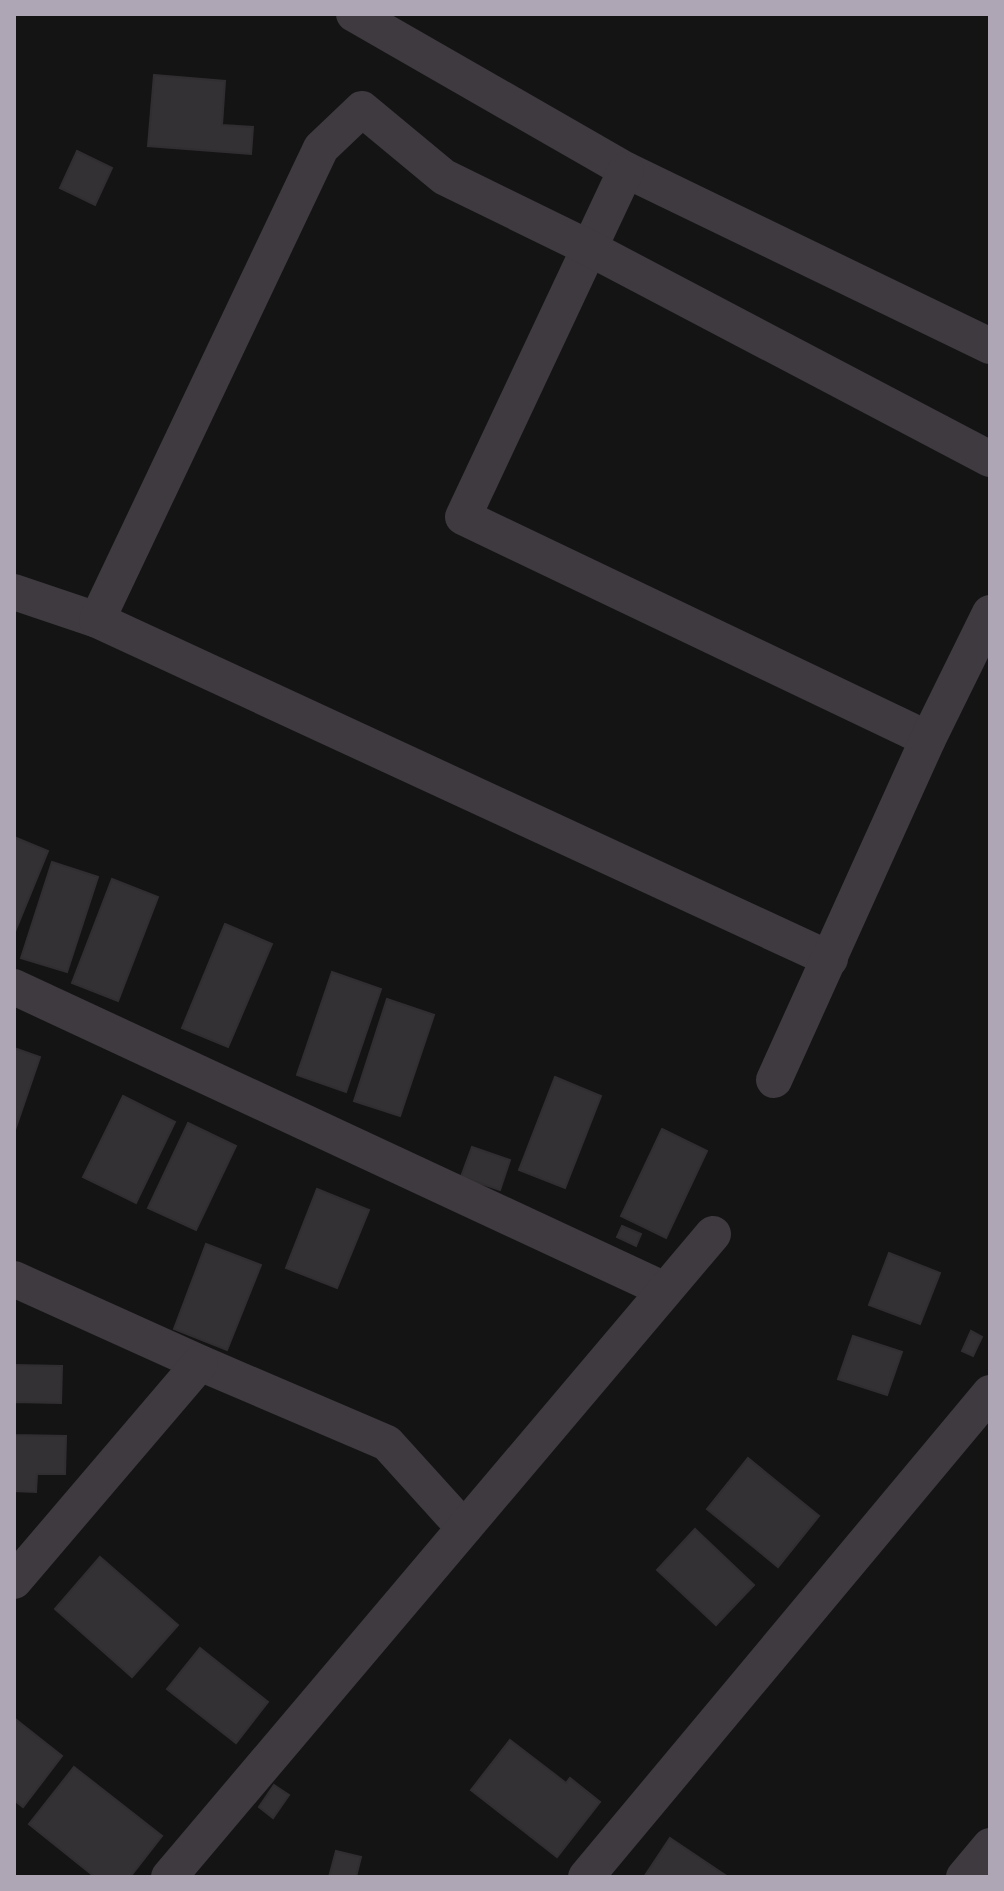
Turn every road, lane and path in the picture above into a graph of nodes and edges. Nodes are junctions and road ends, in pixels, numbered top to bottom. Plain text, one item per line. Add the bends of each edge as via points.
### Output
1 (354, 14) edge
2 (626, 170) junction
3 (589, 248) junction
4 (990, 346) edge
5 (990, 459) edge
6 (14, 592) edge
7 (990, 613) edge
8 (97, 620) junction
9 (928, 739) junction
10 (830, 959) junction
11 (14, 987) edge
12 (774, 1080) dead end
13 (713, 1234) dead end
14 (14, 1279) edge
15 (665, 1290) junction
16 (200, 1363) junction
17 (990, 1393) edge
18 (464, 1528) junction
19 (14, 1581) edge
20 (990, 1846) edge
21 (169, 1877) edge
22 (586, 1877) edge
23 (964, 1877) edge

1 - 2 street
2 - 3 street
2 - 4 street
3 - 5 street
3 - 8 street via 444,177 362,109 321,148
3 - 9 street via 463,517
6 - 8 street
7 - 9 street
8 - 10 street
9 - 10 street
10 - 12 street
11 - 15 street
13 - 15 street
14 - 16 street
15 - 18 street
16 - 18 street via 387,1443
16 - 19 street
17 - 22 street
18 - 21 street
20 - 23 street

